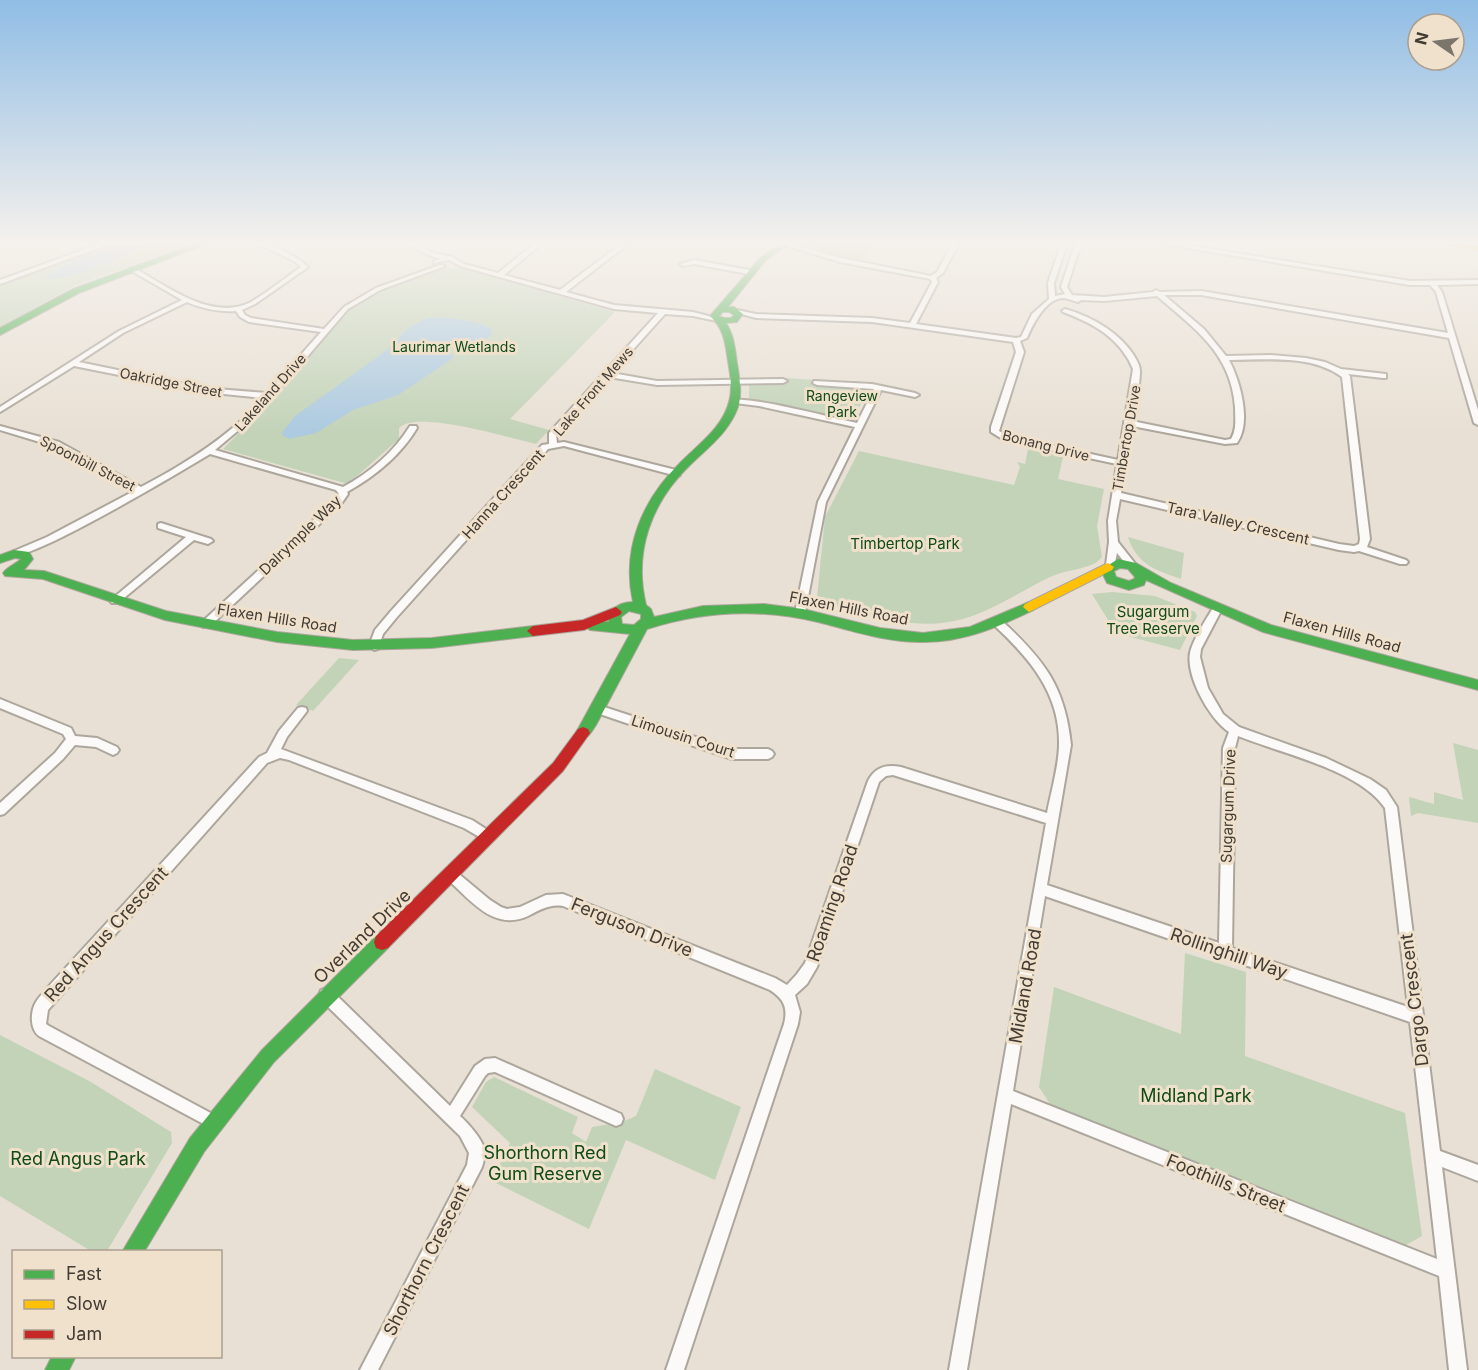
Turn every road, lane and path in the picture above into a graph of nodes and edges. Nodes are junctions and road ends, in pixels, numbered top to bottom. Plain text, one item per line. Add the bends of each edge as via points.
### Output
1 (45, 305) edge
2 (175, 305) edge
3 (208, 305) edge
4 (248, 305) edge
5 (350, 305) edge
6 (607, 305) edge
7 (738, 305) edge
8 (923, 305) edge
9 (1046, 305) edge
10 (1057, 305) edge
11 (1087, 305) edge
12 (1171, 305) edge
13 (1273, 305) edge
14 (1444, 305) edge
15 (1083, 307) junction
16 (238, 309) junction
17 (1063, 310) junction
18 (1038, 311) junction
19 (662, 313) junction
20 (718, 315) junction
21 (734, 315) junction
22 (1088, 320) junction
23 (912, 325) junction
24 (325, 331) junction
25 (0, 332) edge
26 (1452, 336) junction
27 (1016, 340) junction
28 (1226, 358) junction
29 (72, 363) junction
30 (1341, 371) junction
31 (607, 374) junction
32 (1383, 376) dead end
33 (735, 380) junction
34 (783, 381) dead end
35 (818, 382) dead end
36 (879, 387) junction
37 (915, 395) dead end
38 (270, 396) junction
39 (735, 401) junction
40 (0, 410) edge
41 (1129, 423) junction
42 (1478, 423) edge
43 (859, 426) junction
44 (0, 428) edge
45 (414, 428) dead end
46 (553, 444) junction
47 (209, 451) junction
48 (1122, 463) junction
49 (677, 473) junction
50 (141, 491) junction
51 (342, 491) junction
52 (1116, 495) junction
53 (161, 526) dead end
54 (194, 536) junction
55 (207, 541) dead end
56 (1114, 542) junction
57 (1361, 548) junction
58 (13, 557) edge
59 (1403, 562) dead end
60 (1109, 566) junction
61 (1134, 568) junction
62 (3, 574) edge
63 (44, 575) junction
64 (1078, 582) junction
65 (1115, 582) junction
66 (633, 583) junction
67 (1137, 584) junction
68 (1167, 586) junction
69 (116, 601) junction
70 (641, 608) junction
71 (1217, 609) junction
72 (619, 610) junction
73 (800, 613) junction
74 (673, 614) junction
75 (998, 623) junction
76 (206, 624) junction
77 (584, 625) junction
78 (643, 627) junction
79 (619, 628) junction
80 (374, 646) junction
81 (623, 654) junction
82 (1478, 684) edge
83 (0, 703) edge
84 (598, 709) junction
85 (302, 711) dead end
86 (1235, 730) junction
87 (72, 740) junction
88 (113, 750) dead end
89 (768, 754) dead end
90 (272, 755) junction
91 (0, 810) edge
92 (1053, 820) junction
93 (488, 837) junction
94 (450, 874) junction
95 (1041, 889) junction
96 (1225, 951) junction
97 (787, 993) junction
98 (326, 995) junction
99 (1416, 1017) junction
100 (1006, 1095) junction
101 (451, 1117) junction
102 (616, 1119) dead end
103 (213, 1122) junction
104 (1433, 1156) junction
105 (1478, 1173) edge
106 (133, 1250) edge
107 (1446, 1271) junction
108 (369, 1370) edge
109 (675, 1370) edge
110 (958, 1370) edge
111 (1458, 1370) edge

1 - 25 street
2 - 29 street via 133,325
3 - 16 street
4 - 16 street
5 - 24 street, Lakeland Drive
6 - 19 street
7 - 21 street
8 - 23 street
9 - 18 street
10 - 17 street
11 - 15 street
12 - 28 street
13 - 26 street
14 - 26 street
15 - 17 street
15 - 22 street, Timbertop Drive
16 - 24 street via 249,320
17 - 18 street
17 - 22 street, Timbertop Drive
18 - 27 street via 1024,338
19 - 20 street
19 - 31 street, Lake Front Mews
20 - 21 street
20 - 21 street
21 - 23 street
21 - 33 street
22 - 41 street, Timbertop Drive via 1116,339 1133,358 1137,379
23 - 27 street
24 - 38 street, Lakeland Drive
26 - 42 street
27 - 48 street, Bonang Drive via 1020,351 995,432
28 - 30 street via 1290,359
28 - 41 street via 1239,396 1239,431 1234,441 1216,441
29 - 38 street, Oakridge Street via 204,390
29 - 40 street
30 - 32 street
30 - 57 street via 1347,379 1353,422 1365,539
31 - 33 street via 657,383
31 - 46 street, Lake Front Mews via 552,435
33 - 34 street
33 - 39 street
35 - 36 street
36 - 37 street
36 - 43 street
38 - 47 street, Lakeland Drive
39 - 43 street
39 - 49 street via 724,428
41 - 48 street, Timbertop Drive
43 - 73 street via 822,502
44 - 50 street, Spoonbill Street via 56,444
45 - 51 street via 358,484
46 - 49 street, Hanna Crescent
46 - 80 street, Hanna Crescent via 543,449 394,614
47 - 50 street, Lakeland Drive
47 - 51 street, Dalrymple Way
48 - 52 street, Timbertop Drive
49 - 66 street via 649,513 635,554
50 - 58 street, Lakeland Drive
51 - 76 street, Dalrymple Way via 338,502
52 - 56 street, Timbertop Drive
52 - 57 street, Tara Valley Crescent via 1339,547
53 - 54 street
54 - 55 street
54 - 69 street
56 - 60 street, Timbertop Drive
56 - 61 street
57 - 59 street, Tara Valley Crescent
58 - 62 street via 19,568
58 - 63 street, Flaxen Hills Road
60 - 61 street via 1118,563
60 - 64 street, Flaxen Hills Road
60 - 65 street via 1107,573
61 - 67 street via 1141,576
61 - 68 street, Flaxen Hills Road
62 - 63 street, Flaxen Hills Road
63 - 69 street, Flaxen Hills Road
64 - 65 street, Flaxen Hills Road
64 - 75 street, Flaxen Hills Road
65 - 67 street, Flaxen Hills Road
66 - 70 street
66 - 72 street
67 - 68 street, Flaxen Hills Road
68 - 71 street, Flaxen Hills Road
69 - 76 street, Flaxen Hills Road
70 - 72 street
70 - 74 street, Flaxen Hills Road
70 - 78 street via 648,616
71 - 82 street, Flaxen Hills Road via 1291,636
71 - 86 street, Sugargum Drive via 1196,649 1196,664 1216,715
72 - 77 street, Flaxen Hills Road
72 - 79 street via 614,620
73 - 74 street, Flaxen Hills Road via 733,608
73 - 75 street, Flaxen Hills Road via 878,632 923,638 957,635
74 - 78 street, Flaxen Hills Road
75 - 92 street, Midland Road via 1036,660 1062,710 1065,745
76 - 80 street, Flaxen Hills Road via 301,641
77 - 79 street, Flaxen Hills Road
77 - 80 street, Flaxen Hills Road
78 - 79 street via 630,631
78 - 81 street, Overland Drive
79 - 81 street
81 - 84 street, Overland Drive
83 - 87 street via 68,731
84 - 89 street, Limousin Court via 732,754
84 - 93 street, Overland Drive via 558,767
85 - 90 street, Red Angus Crescent
86 - 96 street, Sugargum Drive via 1229,748
86 - 99 street, Dargo Crescent via 1363,779 1388,799
87 - 88 street via 97,743
87 - 91 street
90 - 93 street via 290,756 468,824
90 - 103 street, Red Angus Crescent via 255,767 46,1000 38,1015 39,1027 44,1031
92 - 95 street, Midland Road
92 - 97 street, Roaming Road via 901,772 879,774 810,967
93 - 94 street, Overland Drive
94 - 97 street, Ferguson Drive via 498,913 520,914 546,899 563,900
94 - 98 street, Overland Drive
95 - 96 street, Rollinghill Way
95 - 100 street, Midland Road
96 - 99 street, Rollinghill Way
97 - 109 street via 794,1008 791,1024
98 - 101 street, Shorthorn Crescent
98 - 103 street, Overland Drive
99 - 104 street, Dargo Crescent
100 - 107 street, Foothills Street
100 - 110 street, Midland Road
101 - 102 street via 480,1071 495,1065
101 - 108 street, Shorthorn Crescent via 471,1137 477,1160
103 - 106 street, Overland Drive
104 - 105 street
104 - 107 street, Dargo Crescent
107 - 111 street, Dargo Crescent

